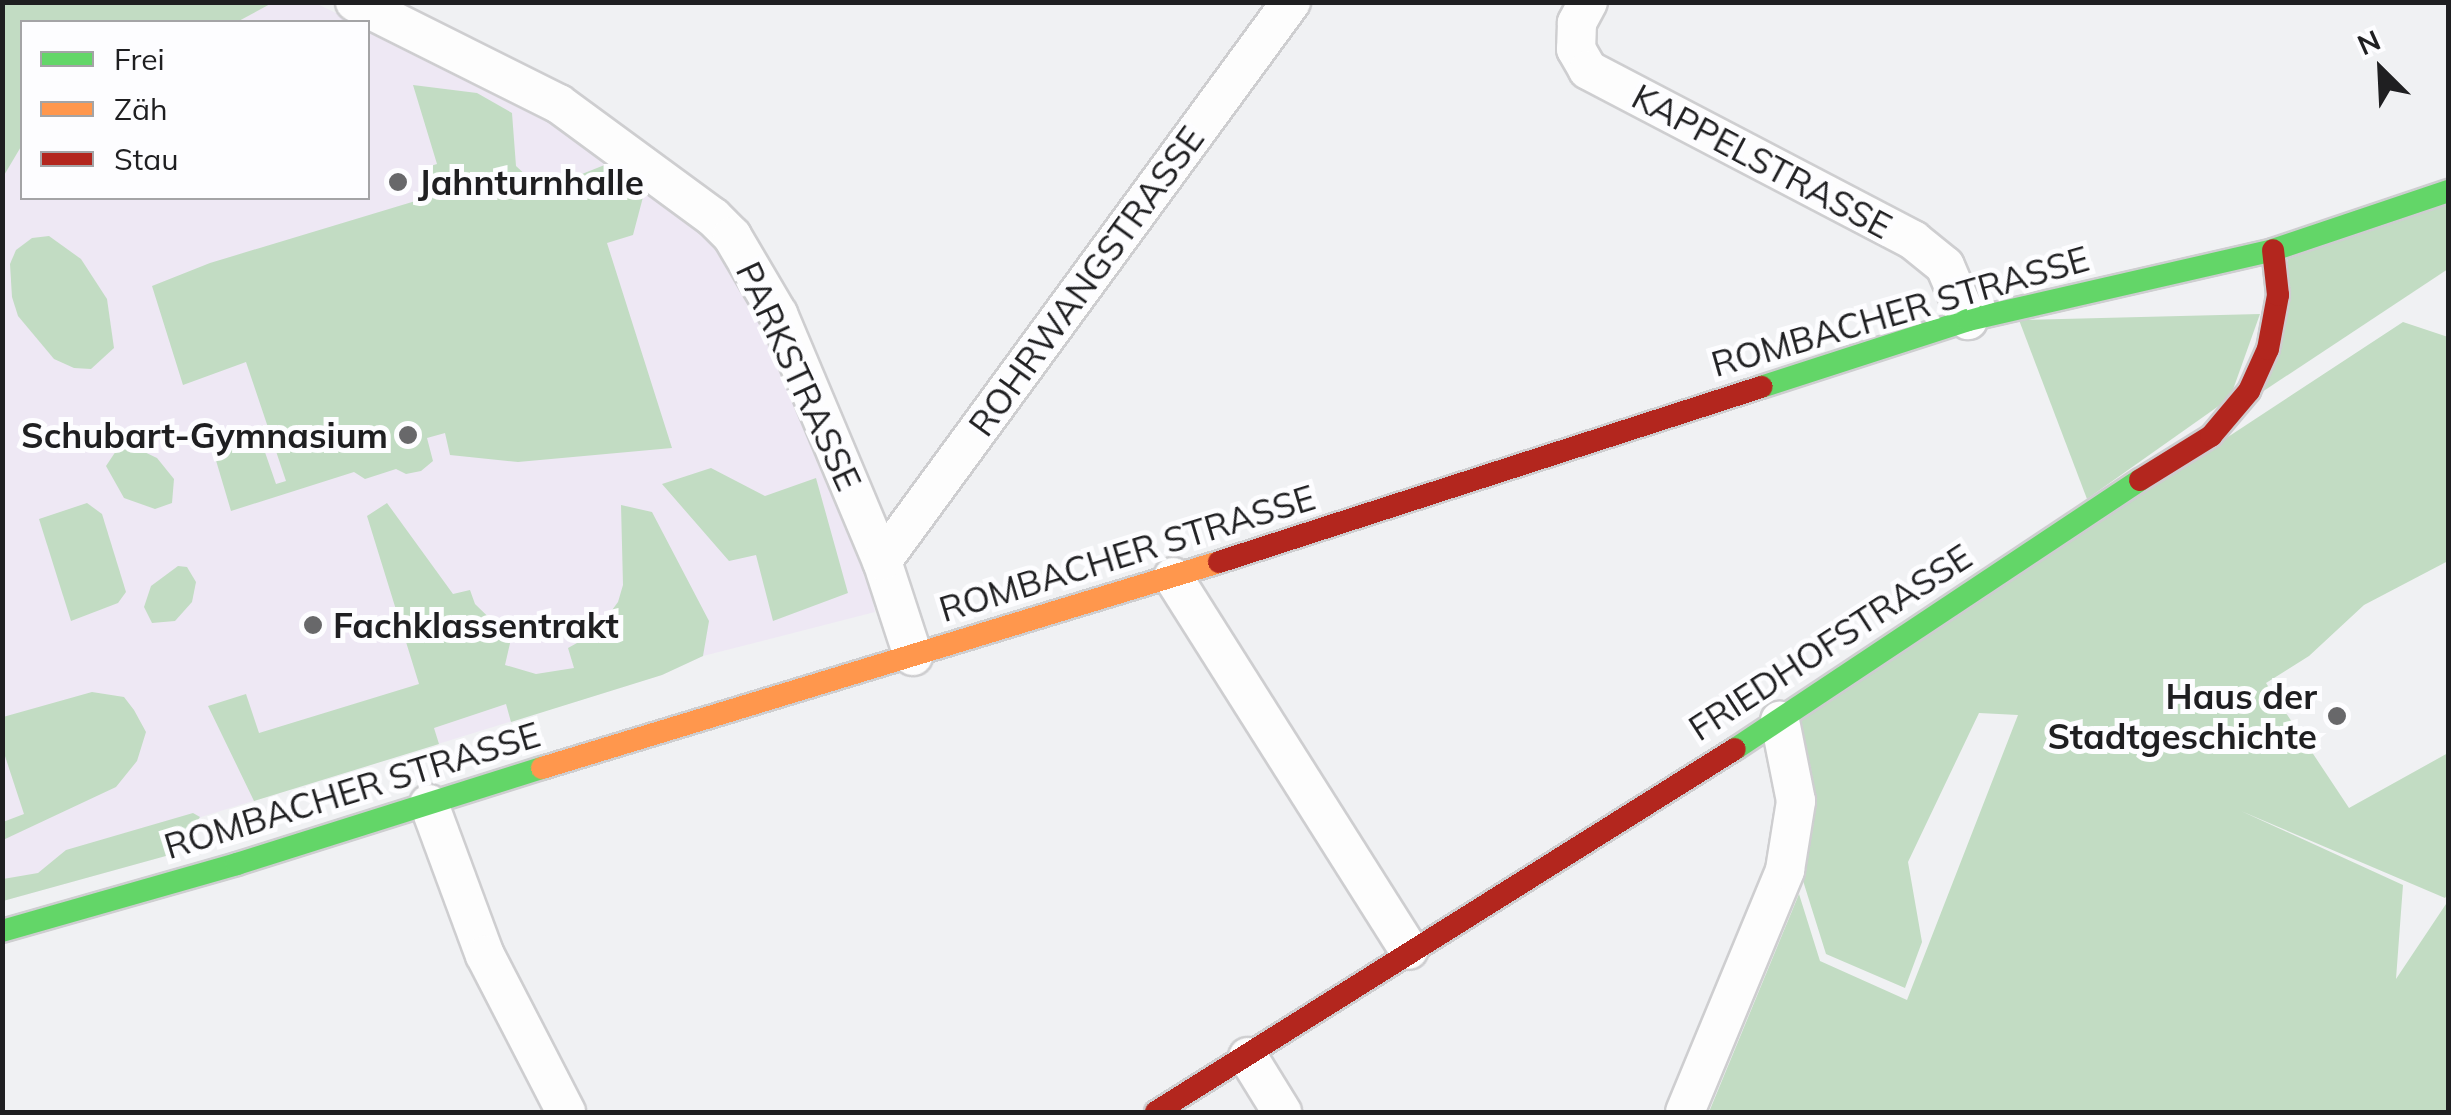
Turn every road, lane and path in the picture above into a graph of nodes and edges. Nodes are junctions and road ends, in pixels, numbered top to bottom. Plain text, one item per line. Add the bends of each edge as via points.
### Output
1 (355, 2) edge
2 (1291, 2) edge
3 (1588, 2) edge
4 (2448, 190) edge
5 (2274, 250) junction
6 (1968, 320) junction
7 (882, 560) junction
8 (1173, 577) junction
9 (913, 656) junction
10 (1780, 720) junction
11 (429, 804) junction
12 (2, 931) edge
13 (1409, 950) junction
14 (1248, 1057) junction
15 (559, 1110) edge
16 (1156, 1112) edge
17 (1282, 1112) edge
18 (1685, 1112) edge

1 - 7 street, PARKSTRASSE via 560,104 732,236 778,314
2 - 7 street, ROHRWANGSTRASSE
3 - 6 street, KAPPELSTRASSE via 1577,23 1576,49 1588,70 1914,240 1945,266
4 - 5 main road
5 - 6 main road, ROMBACHER STRASSE
5 - 10 main road, FRIEDHOFSTRASSE via 2278,295 2268,348 2249,390 2211,436
6 - 8 main road, ROMBACHER STRASSE
7 - 9 street, PARKSTRASSE
8 - 9 main road, ROMBACHER STRASSE
8 - 13 street
9 - 11 main road, ROMBACHER STRASSE
10 - 13 main road, FRIEDHOFSTRASSE
10 - 18 street via 1796,801 1786,870
11 - 12 main road, ROMBACHER STRASSE
11 - 15 street via 485,954
13 - 14 main road, FRIEDHOFSTRASSE
14 - 16 main road, FRIEDHOFSTRASSE
14 - 17 street

